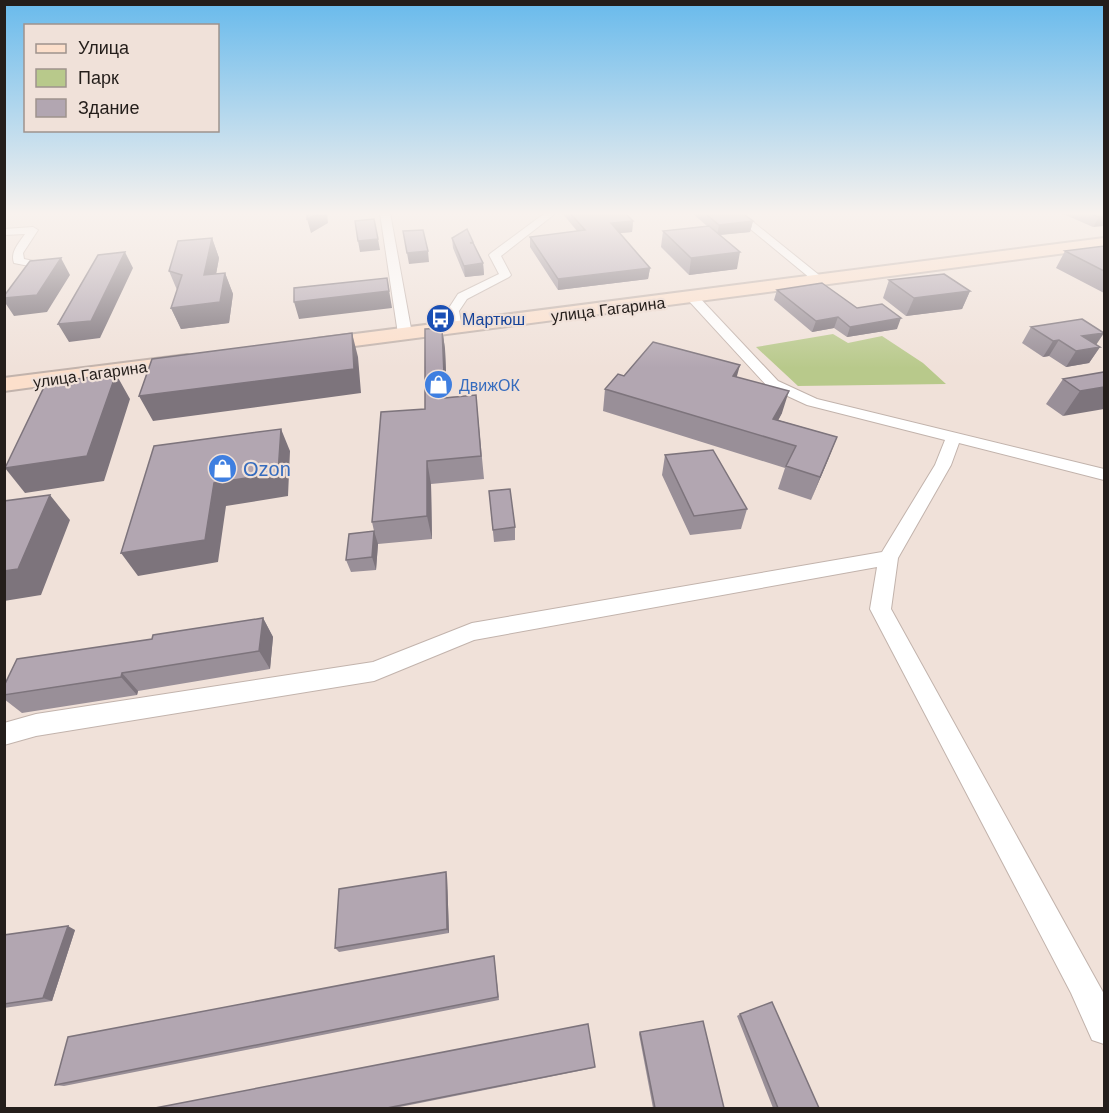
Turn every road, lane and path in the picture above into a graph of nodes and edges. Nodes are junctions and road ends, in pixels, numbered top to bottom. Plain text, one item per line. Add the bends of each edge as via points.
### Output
1 (394, 265) edge
2 (501, 265) edge
3 (811, 265) edge
4 (913, 265) edge
5 (826, 275) junction
6 (693, 298) junction
7 (455, 328) junction
8 (405, 334) junction
9 (294, 348) edge
10 (202, 359) edge
11 (4, 385) edge
12 (954, 436) junction
13 (1104, 474) edge
14 (888, 558) junction
15 (4, 734) edge
16 (1104, 1029) edge

1 - 8 street
2 - 7 street via 506,274 462,297 453,311
3 - 5 street
4 - 5 main road, улица Гагарина
5 - 6 main road, улица Гагарина
6 - 7 main road, улица Гагарина
6 - 12 street via 773,384 812,402
7 - 8 main road, улица Гагарина
8 - 9 main road, улица Гагарина
10 - 11 main road, улица Гагарина
12 - 13 street
12 - 14 street via 943,465
14 - 15 street via 472,632 374,671 36,725
14 - 16 street via 880,609

